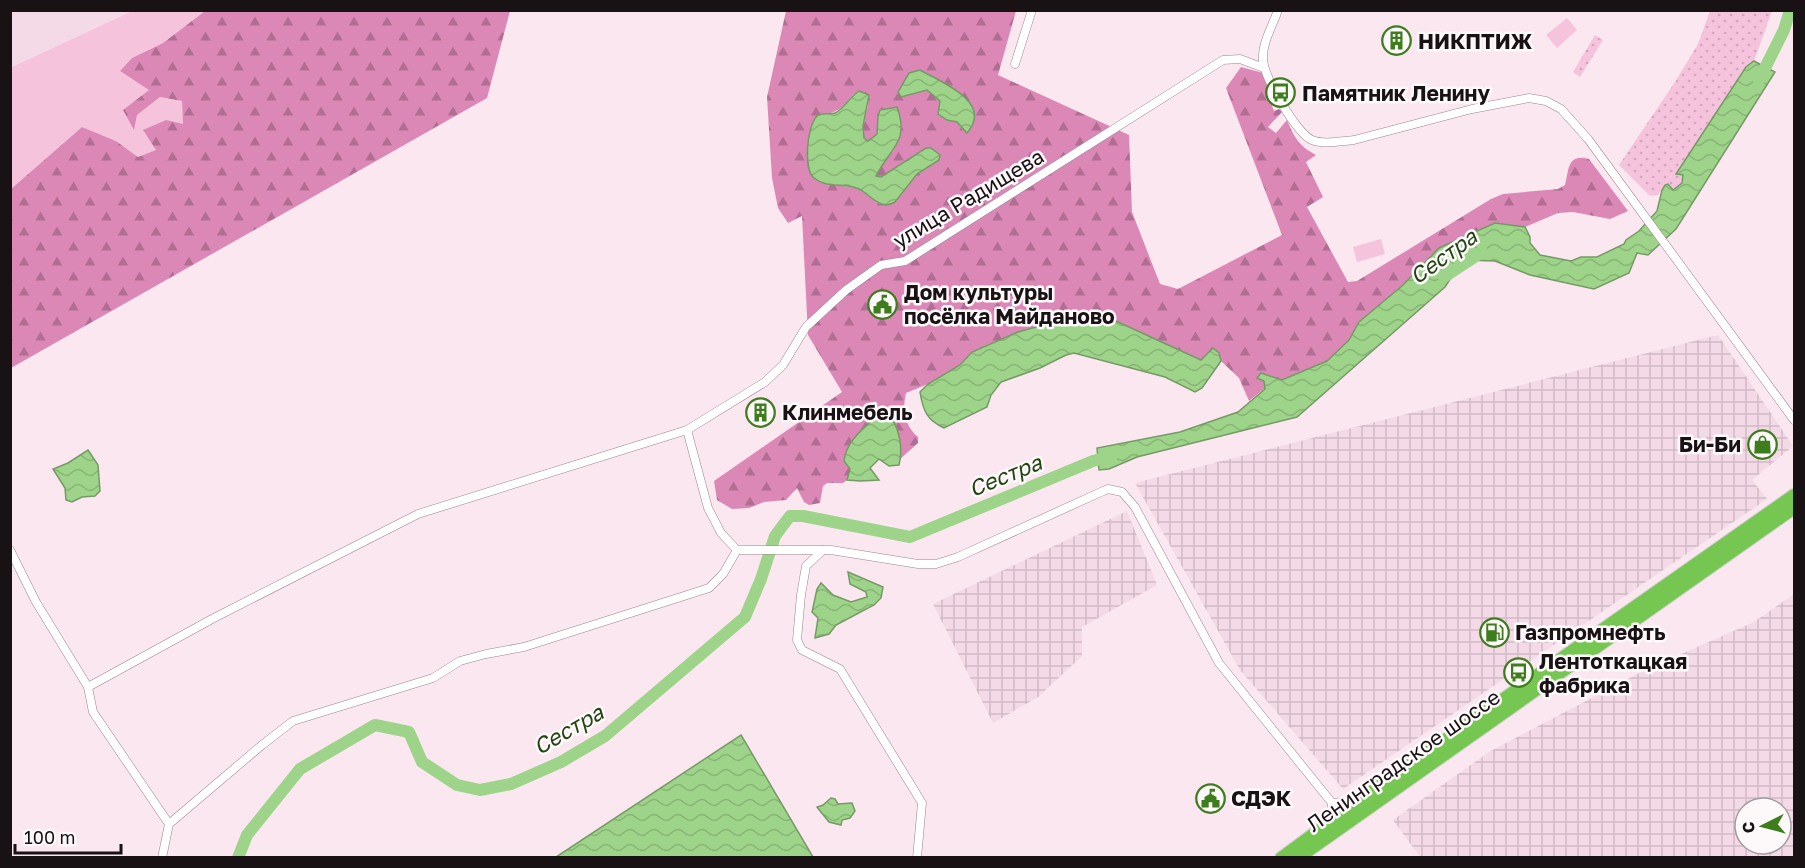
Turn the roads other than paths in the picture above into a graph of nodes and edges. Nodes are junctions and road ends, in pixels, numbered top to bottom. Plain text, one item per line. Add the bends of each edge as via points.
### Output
1 (1032, 10) edge
2 (1278, 10) edge
3 (1015, 64) dead end
4 (1264, 68) junction
5 (1794, 420) edge
6 (687, 430) junction
7 (1794, 495) edge
8 (1794, 508) edge
9 (10, 550) edge
10 (736, 550) junction
11 (820, 550) junction
12 (88, 687) junction
13 (1361, 799) junction
14 (1332, 802) junction
15 (169, 824) junction
16 (1326, 825) junction
17 (162, 858) edge
18 (917, 858) edge
19 (1281, 858) edge
20 (1298, 858) edge

1 - 3 street
2 - 4 street via 1264,47
4 - 5 street via 1286,109 1313,141 1354,140 1520,99 1538,99 1561,109 1588,139
4 - 6 street, улица Радищева via 1240,59 1223,60 905,261 881,266 846,290 806,327 783,365 765,382
6 - 10 street via 708,508 720,533
6 - 12 street, улица Радищева via 418,514
7 - 13 highway, Ленинградское шоссе
8 - 20 highway, Ленинградское шоссе
9 - 12 street via 36,602
10 - 11 street
10 - 15 street via 723,574 709,588 524,647 460,661 433,678 293,721
11 - 14 street via 936,564 1108,489 1122,492 1135,507 1219,663
11 - 18 street via 806,566 797,640 802,650 840,669 922,803
12 - 15 street via 93,712
13 - 14 street
13 - 16 highway, Ленинградское шоссе
14 - 16 street
15 - 17 street
16 - 19 highway, Ленинградское шоссе

